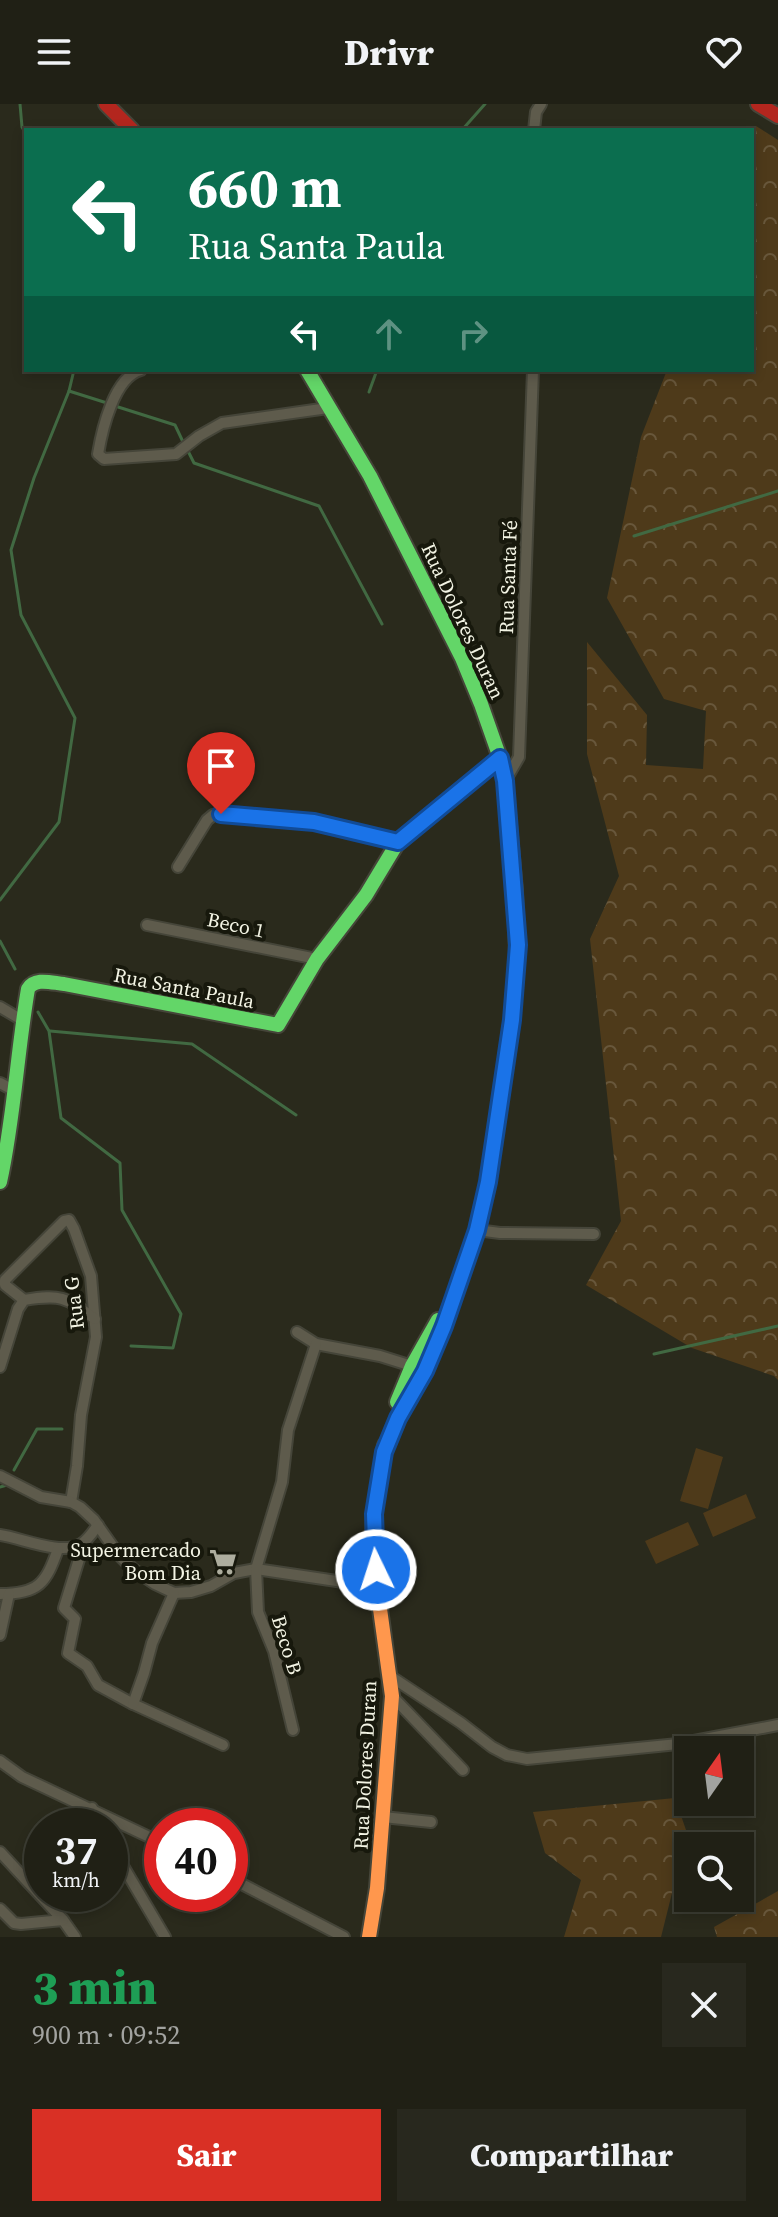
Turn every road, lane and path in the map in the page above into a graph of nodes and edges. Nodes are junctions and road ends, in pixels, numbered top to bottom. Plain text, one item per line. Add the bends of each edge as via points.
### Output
1 (106, 104) edge
2 (541, 104) edge
3 (758, 104) edge
4 (778, 116) edge
5 (130, 128) edge
6 (534, 128) edge
7 (137, 372) edge
8 (308, 372) edge
9 (533, 372) edge
10 (328, 408) junction
11 (500, 758) junction
12 (505, 781) junction
13 (398, 842) junction
14 (178, 867) dead end
15 (147, 925) dead end
16 (317, 959) junction
17 (0, 1007) edge
18 (22, 1020) junction
19 (6, 1086) edge
20 (2, 1159) edge
21 (0, 1182) edge
22 (477, 1230) junction
23 (594, 1234) dead end
24 (24, 1300) junction
25 (95, 1319) junction
26 (297, 1332) dead end
27 (316, 1344) junction
28 (0, 1367) edge
29 (421, 1369) junction
30 (0, 1476) edge
31 (71, 1502) junction
32 (98, 1525) junction
33 (0, 1535) edge
34 (84, 1543) junction
35 (58, 1549) junction
36 (256, 1569) junction
37 (377, 1587) junction
38 (174, 1593) junction
39 (5, 1594) edge
40 (0, 1635) edge
41 (390, 1676) junction
42 (392, 1696) junction
43 (133, 1704) junction
44 (778, 1725) edge
45 (293, 1730) dead end
46 (223, 1745) dead end
47 (0, 1761) edge
48 (463, 1770) dead end
49 (92, 1808) edge
50 (383, 1817) junction
51 (431, 1822) dead end
52 (0, 1852) edge
53 (128, 1874) edge
54 (248, 1887) edge
55 (0, 1909) edge
56 (63, 1920) junction
57 (75, 1937) edge
58 (165, 1937) edge
59 (344, 1937) edge
60 (369, 1937) edge

1 - 5 street
2 - 6 street
3 - 4 street
7 - 10 street via 115,398 103,425 98,454 104,459 176,454 222,423
8 - 10 street, Rua Dolores Duran
9 - 12 street, Rua Santa Fé via 519,757
10 - 11 street, Rua Dolores Duran via 370,476 462,658
11 - 12 street, Rua Dolores Duran
11 - 13 street, Rua Santa Paula
12 - 22 street, Rua Dolores Duran via 518,945 498,1119
13 - 14 street via 314,822 221,814 207,820
13 - 16 street, Rua Santa Paula
15 - 16 street, Beco 1
16 - 18 street, Rua Santa Paula via 278,1025 37,981 28,989
17 - 18 street
18 - 19 street, Rua Santa Paula
19 - 20 street, Rua Santa Paula
20 - 21 street, Rua Santa Paula
22 - 23 street
22 - 29 street, Rua Dolores Duran
24 - 25 street via 66,1298
24 - 25 street, Rua G via 5,1280 69,1220 91,1276
24 - 28 street
25 - 31 street, Rua G
26 - 27 street
27 - 29 street
27 - 36 street, Beco B via 288,1430 282,1482
29 - 37 street, Rua Dolores Duran via 395,1407 388,1429 374,1514
30 - 31 street via 41,1497
31 - 32 street
32 - 34 street
32 - 38 street via 133,1569
33 - 35 street
34 - 35 street
34 - 43 street via 64,1608 75,1619 68,1653 87,1666 98,1685
35 - 39 street via 37,1589
36 - 37 street
36 - 38 street
36 - 45 street, Beco B via 258,1612 274,1651
37 - 41 street, Rua Dolores Duran
38 - 43 street
39 - 40 street
41 - 42 street, Rua Dolores Duran
41 - 44 street via 492,1747 527,1759 678,1744
42 - 48 street
42 - 50 street, Rua Dolores Duran
43 - 46 street
47 - 49 street via 22,1777
50 - 51 street
50 - 60 street, Rua Dolores Duran
52 - 56 street
53 - 58 street
54 - 59 street
55 - 56 street via 14,1923
56 - 57 street

